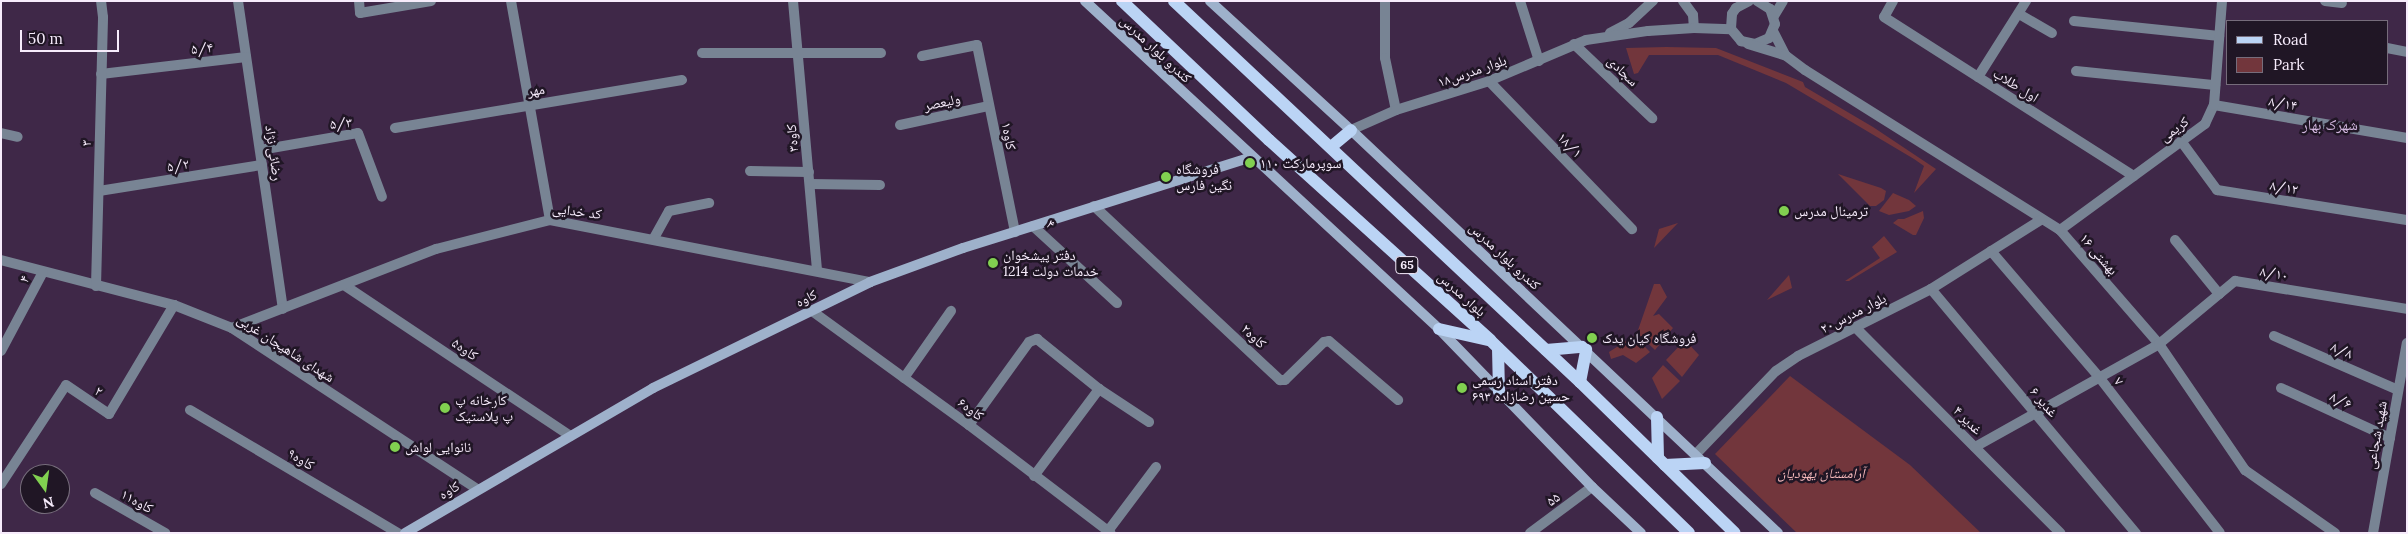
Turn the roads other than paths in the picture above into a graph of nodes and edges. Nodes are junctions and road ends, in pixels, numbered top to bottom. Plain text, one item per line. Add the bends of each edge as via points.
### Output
1 (101, 1) edge
2 (238, 1) edge
3 (360, 1) edge
4 (431, 1) edge
5 (511, 1) edge
6 (793, 1) edge
7 (1084, 1) edge
8 (1122, 1) edge
9 (1174, 1) edge
10 (1210, 1) edge
11 (1385, 1) edge
12 (1520, 1) edge
13 (1653, 1) edge
14 (1683, 1) edge
15 (1749, 1) edge
16 (1757, 1) edge
17 (1783, 1) edge
18 (1893, 1) edge
19 (2026, 1) edge
20 (2222, 1) edge
21 (2325, 1) edge
22 (2342, 3) dead end
23 (2019, 14) junction
24 (1774, 16) junction
25 (2074, 21) dead end
26 (1694, 28) junction
27 (1731, 29) junction
28 (1773, 31) junction
29 (2052, 33) dead end
30 (2219, 36) junction
31 (1602, 37) junction
32 (1574, 44) junction
33 (1748, 44) junction
34 (2388, 48) edge
35 (798, 52) junction
36 (2407, 52) edge
37 (702, 53) dead end
38 (881, 53) dead end
39 (1785, 55) junction
40 (922, 56) dead end
41 (246, 57) junction
42 (1539, 61) junction
43 (2076, 71) dead end
44 (101, 74) junction
45 (1978, 77) junction
46 (682, 80) dead end
47 (1489, 81) junction
48 (2215, 85) junction
49 (530, 105) junction
50 (2214, 105) junction
51 (989, 106) junction
52 (1396, 110) junction
53 (1652, 118) dead end
54 (900, 125) dead end
55 (395, 128) dead end
56 (1351, 130) junction
57 (1, 133) edge
58 (18, 138) dead end
59 (2407, 138) edge
60 (2181, 141) junction
61 (1331, 147) junction
62 (260, 150) junction
63 (1251, 157) junction
64 (262, 165) junction
65 (750, 171) dead end
66 (809, 172) junction
67 (2134, 176) junction
68 (810, 184) junction
69 (880, 185) dead end
70 (99, 191) junction
71 (382, 197) dead end
72 (709, 203) dead end
73 (1094, 206) junction
74 (2042, 219) junction
75 (550, 220) junction
76 (2407, 220) edge
77 (1033, 226) junction
78 (1632, 229) dead end
79 (2060, 230) junction
80 (1015, 232) junction
81 (654, 238) junction
82 (2175, 240) dead end
83 (1991, 251) junction
84 (1, 260) edge
85 (817, 271) junction
86 (43, 272) junction
87 (870, 282) junction
88 (344, 285) junction
89 (96, 286) junction
90 (1931, 289) junction
91 (2219, 294) junction
92 (1117, 303) dead end
93 (174, 305) junction
94 (283, 308) junction
95 (2407, 309) edge
96 (812, 311) junction
97 (951, 311) dead end
98 (1856, 327) junction
99 (232, 328) junction
100 (1439, 329) junction
101 (2274, 336) dead end
102 (2407, 343) edge
103 (1494, 344) junction
104 (2159, 344) junction
105 (1584, 349) junction
106 (1546, 350) junction
107 (1, 351) edge
108 (2099, 377) junction
109 (904, 378) junction
110 (1580, 382) junction
111 (2281, 388) dead end
112 (1099, 389) junction
113 (2398, 390) junction
114 (1500, 392) junction
115 (1398, 400) dead end
116 (190, 410) dead end
117 (2036, 413) junction
118 (1657, 417) junction
119 (1149, 422) dead end
120 (969, 425) junction
121 (570, 436) junction
122 (2390, 438) junction
123 (1975, 447) junction
124 (1700, 458) junction
125 (1662, 461) junction
126 (1156, 467) dead end
127 (1034, 476) junction
128 (1, 484) edge
129 (1592, 487) junction
130 (477, 489) junction
131 (95, 493) dead end
132 (1110, 532) edge
133 (165, 533) edge
134 (398, 533) edge
135 (404, 533) edge
136 (1530, 533) edge
137 (1642, 533) edge
138 (1690, 533) edge
139 (1735, 533) edge
140 (1778, 533) edge
141 (2060, 533) edge
142 (2136, 533) edge
143 (2220, 533) edge
144 (2335, 533) edge
145 (2373, 533) edge

1 - 44 street, ۳
2 - 41 street, رضائی نژاد
3 - 4 street via 360,13
5 - 49 street
6 - 35 street, کاوه۳
7 - 63 main road, کندرو بلوار مدرس
8 - 103 main road, بلوار مدرس / 65 via 1269,140
9 - 61 main road, بلوار مدرس / 65
10 - 56 main road, کندرو بلوار مدرس
11 - 52 street via 1385,58
12 - 42 street
13 - 31 street via 1629,23
14 - 26 street via 1693,15
15 - 27 street via 1732,14
16 - 24 street via 1765,4
17 - 24 street
18 - 45 street, اول طلاب via 1884,17
19 - 23 street
20 - 30 street, کریمی
21 - 22 street
23 - 29 street
23 - 45 street
24 - 28 street
25 - 30 street
26 - 27 street
26 - 31 street
27 - 33 street
28 - 33 street via 1763,42
28 - 39 street
30 - 48 street, کریمی
31 - 32 street, بلوار مدرس۱۸
32 - 42 street, بلوار مدرس۱۸
32 - 53 street, سجادی
33 - 39 street
34 - 36 street
35 - 37 street
35 - 38 street
35 - 66 street, کاوه۳
39 - 74 street, ۱۶ بهشتی
40 - 51 street, کاوه۱ via 977,45
41 - 44 street, ۵/۴
41 - 62 street, رضائی نژاد
42 - 47 street, بلوار مدرس۱۸
43 - 48 street
44 - 70 street, ۳
45 - 67 street, اول طلاب
46 - 49 street, مهر
47 - 52 street, بلوار مدرس۱۸
47 - 78 street, ۱۸/۱
48 - 50 street, کریمی
49 - 55 street, مهر
49 - 75 street
50 - 59 street, ۸/۱۴
50 - 60 street, کریمی via 2205,124
51 - 54 street, ولیعصر
51 - 80 street, کاوه۱
52 - 56 street, بلوار مدرس۱۸
56 - 61 main road
56 - 105 main road, کندرو بلوار مدرس
57 - 58 street
60 - 67 street, کریمی
60 - 76 street, ۸/۱۲ via 2217,190
61 - 106 main road, بلوار مدرس / 65
62 - 64 street, رضائی نژاد
62 - 71 street, ۵/۳ via 358,133
63 - 73 main road, کاوه
63 - 100 main road, کندرو بلوار مدرس
64 - 70 street, ۵/۲
64 - 94 street, رضائی نژاد
65 - 66 street
66 - 68 street, کاوه۳
67 - 79 street, کریمی
68 - 69 street
68 - 85 street, کاوه۳
70 - 89 street, ۳
72 - 81 street via 669,211
73 - 77 main road, کاوه
73 - 115 street, کاوه۲ via 1280,380 1285,380 1324,342 1329,341
74 - 79 street, ۱۶ بهشتی
74 - 83 street, بلوار مدرس۲۰
75 - 81 street, کد خدایی
75 - 88 street, کد خدایی via 436,249
77 - 80 main road, کاوه
77 - 92 street, ۴
79 - 104 street, ۱۶ بهشتی
80 - 87 main road, کاوه
81 - 85 street, کد خدایی
82 - 91 street
83 - 90 street, بلوار مدرس۲۰
83 - 108 street, ۷
84 - 86 street, شهدای شاهیجان غربی
85 - 87 street, کد خدایی
86 - 89 street, شهدای شاهیجان غربی
86 - 107 street, ۴
87 - 96 main road, کاوه
88 - 94 street, کد خدایی
88 - 121 street, کاوه۵
89 - 93 street, شهدای شاهیجان غربی
90 - 98 street, بلوار مدرس۲۰
90 - 117 street, غدیر ۶
91 - 95 street, ۸/۱۰ via 2235,281
91 - 104 street, ۸/۱۰
93 - 99 street, شهدای شاهیجان غربی
93 - 128 street, ۲ via 109,414 66,385
94 - 99 street, کد خدایی
96 - 109 street, کاوه۶
96 - 121 main road, کاوه via 653,388
97 - 109 street
98 - 123 street, غدیر ۴
98 - 124 street, بلوار مدرس۲۰ via 1798,356 1776,371
99 - 130 street, شهدای شاهیجان غربی
100 - 103 main road
100 - 114 main road, کندرو بلوار مدرس
101 - 113 street, ۸/۸
102 - 113 street, شهید شجاعی
103 - 114 main road
103 - 138 main road, بلوار مدرس / 65
104 - 108 street, ۸/۱۰
104 - 144 street, ۱۶ بهشتی via 2245,470
105 - 106 main road
105 - 110 main road
105 - 118 main road, کندرو بلوار مدرس
106 - 110 main road, بلوار مدرس / 65
108 - 117 street, ۸/۱۰
108 - 143 street, ۷
109 - 120 street, کاوه۶
110 - 125 main road, بلوار مدرس / 65
111 - 122 street, ۸/۶
112 - 119 street
112 - 120 street via 1033,339
112 - 127 street
113 - 122 street, شهید شجاعی
114 - 129 main road, کندرو بلوار مدرس
116 - 134 street, کاوه۹
117 - 123 street, ۸/۱۰
117 - 142 street, غدیر ۶
118 - 124 main road, کندرو بلوار مدرس
118 - 125 main road
120 - 127 street, کاوه۶
121 - 130 main road, کاوه
122 - 145 street, شهید شجاعی
123 - 141 street, غدیر ۴
124 - 125 main road
124 - 140 main road, کندرو بلوار مدرس
125 - 139 main road, بلوار مدرس / 65
126 - 132 street
127 - 132 street, کاوه۶
129 - 136 street, ۵۵
129 - 137 main road, کندرو بلوار مدرس
130 - 135 main road, کاوه
131 - 133 street, کاوه۱۱

